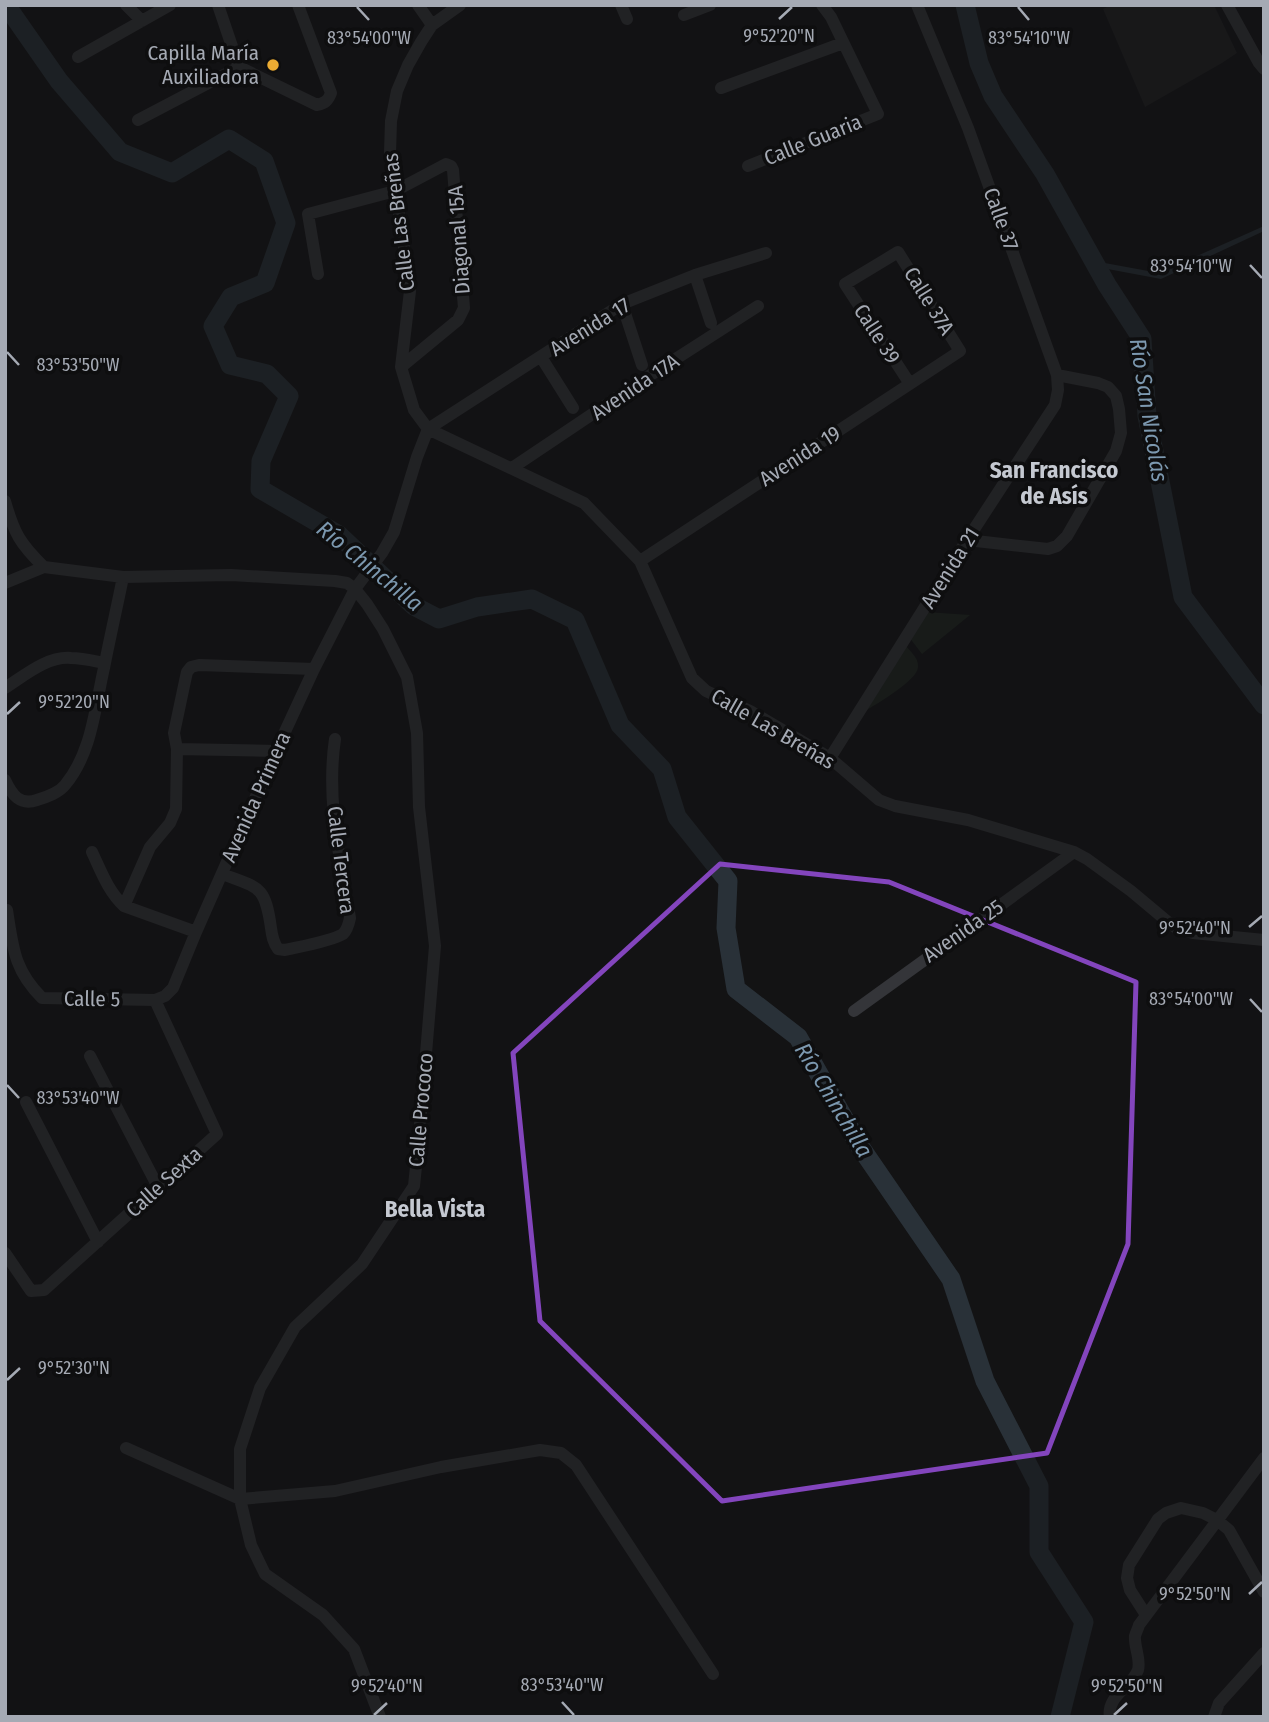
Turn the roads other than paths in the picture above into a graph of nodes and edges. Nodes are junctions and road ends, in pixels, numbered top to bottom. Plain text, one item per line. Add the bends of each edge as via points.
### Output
1 (126, 5) edge
2 (170, 5) edge
3 (218, 5) edge
4 (298, 5) edge
5 (418, 5) edge
6 (460, 5) edge
7 (621, 5) edge
8 (709, 5) edge
9 (822, 5) edge
10 (918, 5) edge
11 (1227, 5) edge
12 (684, 15) dead end
13 (627, 19) dead end
14 (142, 21) junction
15 (432, 25) junction
16 (843, 43) junction
17 (78, 57) dead end
18 (239, 67) junction
19 (1264, 69) edge
20 (722, 88) dead end
21 (138, 120) dead end
22 (748, 166) dead end
23 (395, 191) junction
24 (898, 252) joint
25 (766, 253) dead end
26 (318, 274) dead end
27 (695, 275) junction
28 (622, 304) junction
29 (758, 306) dead end
30 (711, 323) dead end
31 (960, 351) joint
32 (541, 357) junction
33 (642, 365) dead end
34 (401, 367) junction
35 (1057, 375) junction
36 (910, 384) junction
37 (573, 408) dead end
38 (428, 429) junction
39 (512, 468) junction
40 (5, 501) edge
41 (967, 540) junction
42 (640, 561) junction
43 (44, 567) junction
44 (123, 577) junction
45 (5, 583) edge
46 (355, 590) junction
47 (104, 663) junction
48 (314, 669) junction
49 (5, 688) edge
50 (335, 739) dead end
51 (177, 749) junction
52 (276, 751) junction
53 (830, 758) junction
54 (5, 780) edge
55 (92, 852) dead end
56 (1074, 852) junction
57 (222, 874) junction
58 (124, 906) junction
59 (7, 911) edge
60 (196, 932) junction
61 (1264, 940) edge
62 (155, 1000) junction
63 (854, 1011) dead end
64 (90, 1056) dead end
65 (26, 1102) dead end
66 (158, 1187) junction
67 (98, 1242) junction
68 (5, 1253) edge
69 (126, 1448) dead end
70 (1264, 1458) edge
71 (240, 1499) junction
72 (1217, 1520) junction
73 (1264, 1592) edge
74 (1146, 1615) junction
75 (1264, 1653) edge
76 (713, 1674) dead end
77 (380, 1717) edge
78 (1110, 1717) edge
79 (1214, 1717) edge

1 - 14 street
2 - 14 street
3 - 18 street
4 - 18 street via 331,93 329,99 317,105
5 - 15 street
6 - 15 street
7 - 13 street
8 - 12 street
9 - 16 street
10 - 35 street, Calle 37 via 968,128
11 - 19 street
14 - 17 street
15 - 23 street, Calle Las Breñas via 397,91 390,153
16 - 20 street
16 - 22 street, Calle Guaria via 878,114
18 - 21 street
23 - 26 street via 308,214
23 - 34 street, Calle Las Breñas via 410,291
23 - 34 street, Diagonal 15A via 446,164 451,166 464,308 458,320
24 - 31 street, Calle 37A
24 - 36 street, Calle 39 via 845,284
25 - 27 street, Avenida 17
27 - 28 street, Avenida 17
27 - 30 street
28 - 32 street, Avenida 17
28 - 33 street
29 - 39 street, Avenida 17A
31 - 36 street, Avenida 19
32 - 37 street
32 - 38 street, Avenida 17
34 - 38 street, Calle Las Breñas via 414,410
35 - 41 street, Avenida 21 via 1055,405
35 - 41 street via 1098,383 1116,396 1121,433 1116,451 1068,536 1057,546 1048,549
36 - 42 street, Avenida 19
38 - 39 street, Calle Las Breñas
38 - 46 street via 394,532
39 - 42 street, Calle Las Breñas via 584,503
40 - 43 street via 17,537
41 - 53 street, Avenida 21
42 - 53 street, Calle Las Breñas via 692,678 706,691
43 - 44 street
43 - 45 street
44 - 46 street via 231,575 335,581
44 - 47 street
46 - 48 street, Avenida Primera
46 - 71 street, Calle Prococo via 383,629 407,677 417,733 419,807 435,946 414,1185 362,1264 295,1327 260,1388 240,1448
47 - 49 street via 56,659
47 - 54 street via 81,760 63,788 29,803 19,801
48 - 51 street via 191,667 174,733
48 - 52 street, Avenida Primera
50 - 57 street, Calle Tercera via 331,765 334,821 350,918 343,933 278,949 262,894 254,886
51 - 52 street
51 - 58 street via 176,809 150,847
52 - 57 street, Avenida Primera
53 - 56 street, Calle Las Breñas via 879,800 968,820
55 - 58 street via 108,887
56 - 61 street, Calle Las Breñas via 1178,929
56 - 63 street, Avenida 25
57 - 60 street, Avenida Primera
58 - 60 street
59 - 62 street, Calle 5 via 18,965 42,998
60 - 62 street, Avenida Primera via 173,988
62 - 66 street, Calle Sexta via 217,1134
64 - 66 street
65 - 67 street
66 - 67 street, Calle Sexta
67 - 68 street, Calle Sexta via 38,1292 31,1291
69 - 71 street
70 - 72 street
71 - 76 street via 335,1491 540,1450 561,1453 576,1465
71 - 77 street, Calle Prococo via 251,1545 265,1573 323,1615 354,1649
72 - 73 street via 1229,1530
72 - 74 street
72 - 74 street via 1181,1508 1158,1520 1129,1565 1127,1578
74 - 78 street via 1135,1636 1137,1673 1112,1701
75 - 79 street via 1219,1703

